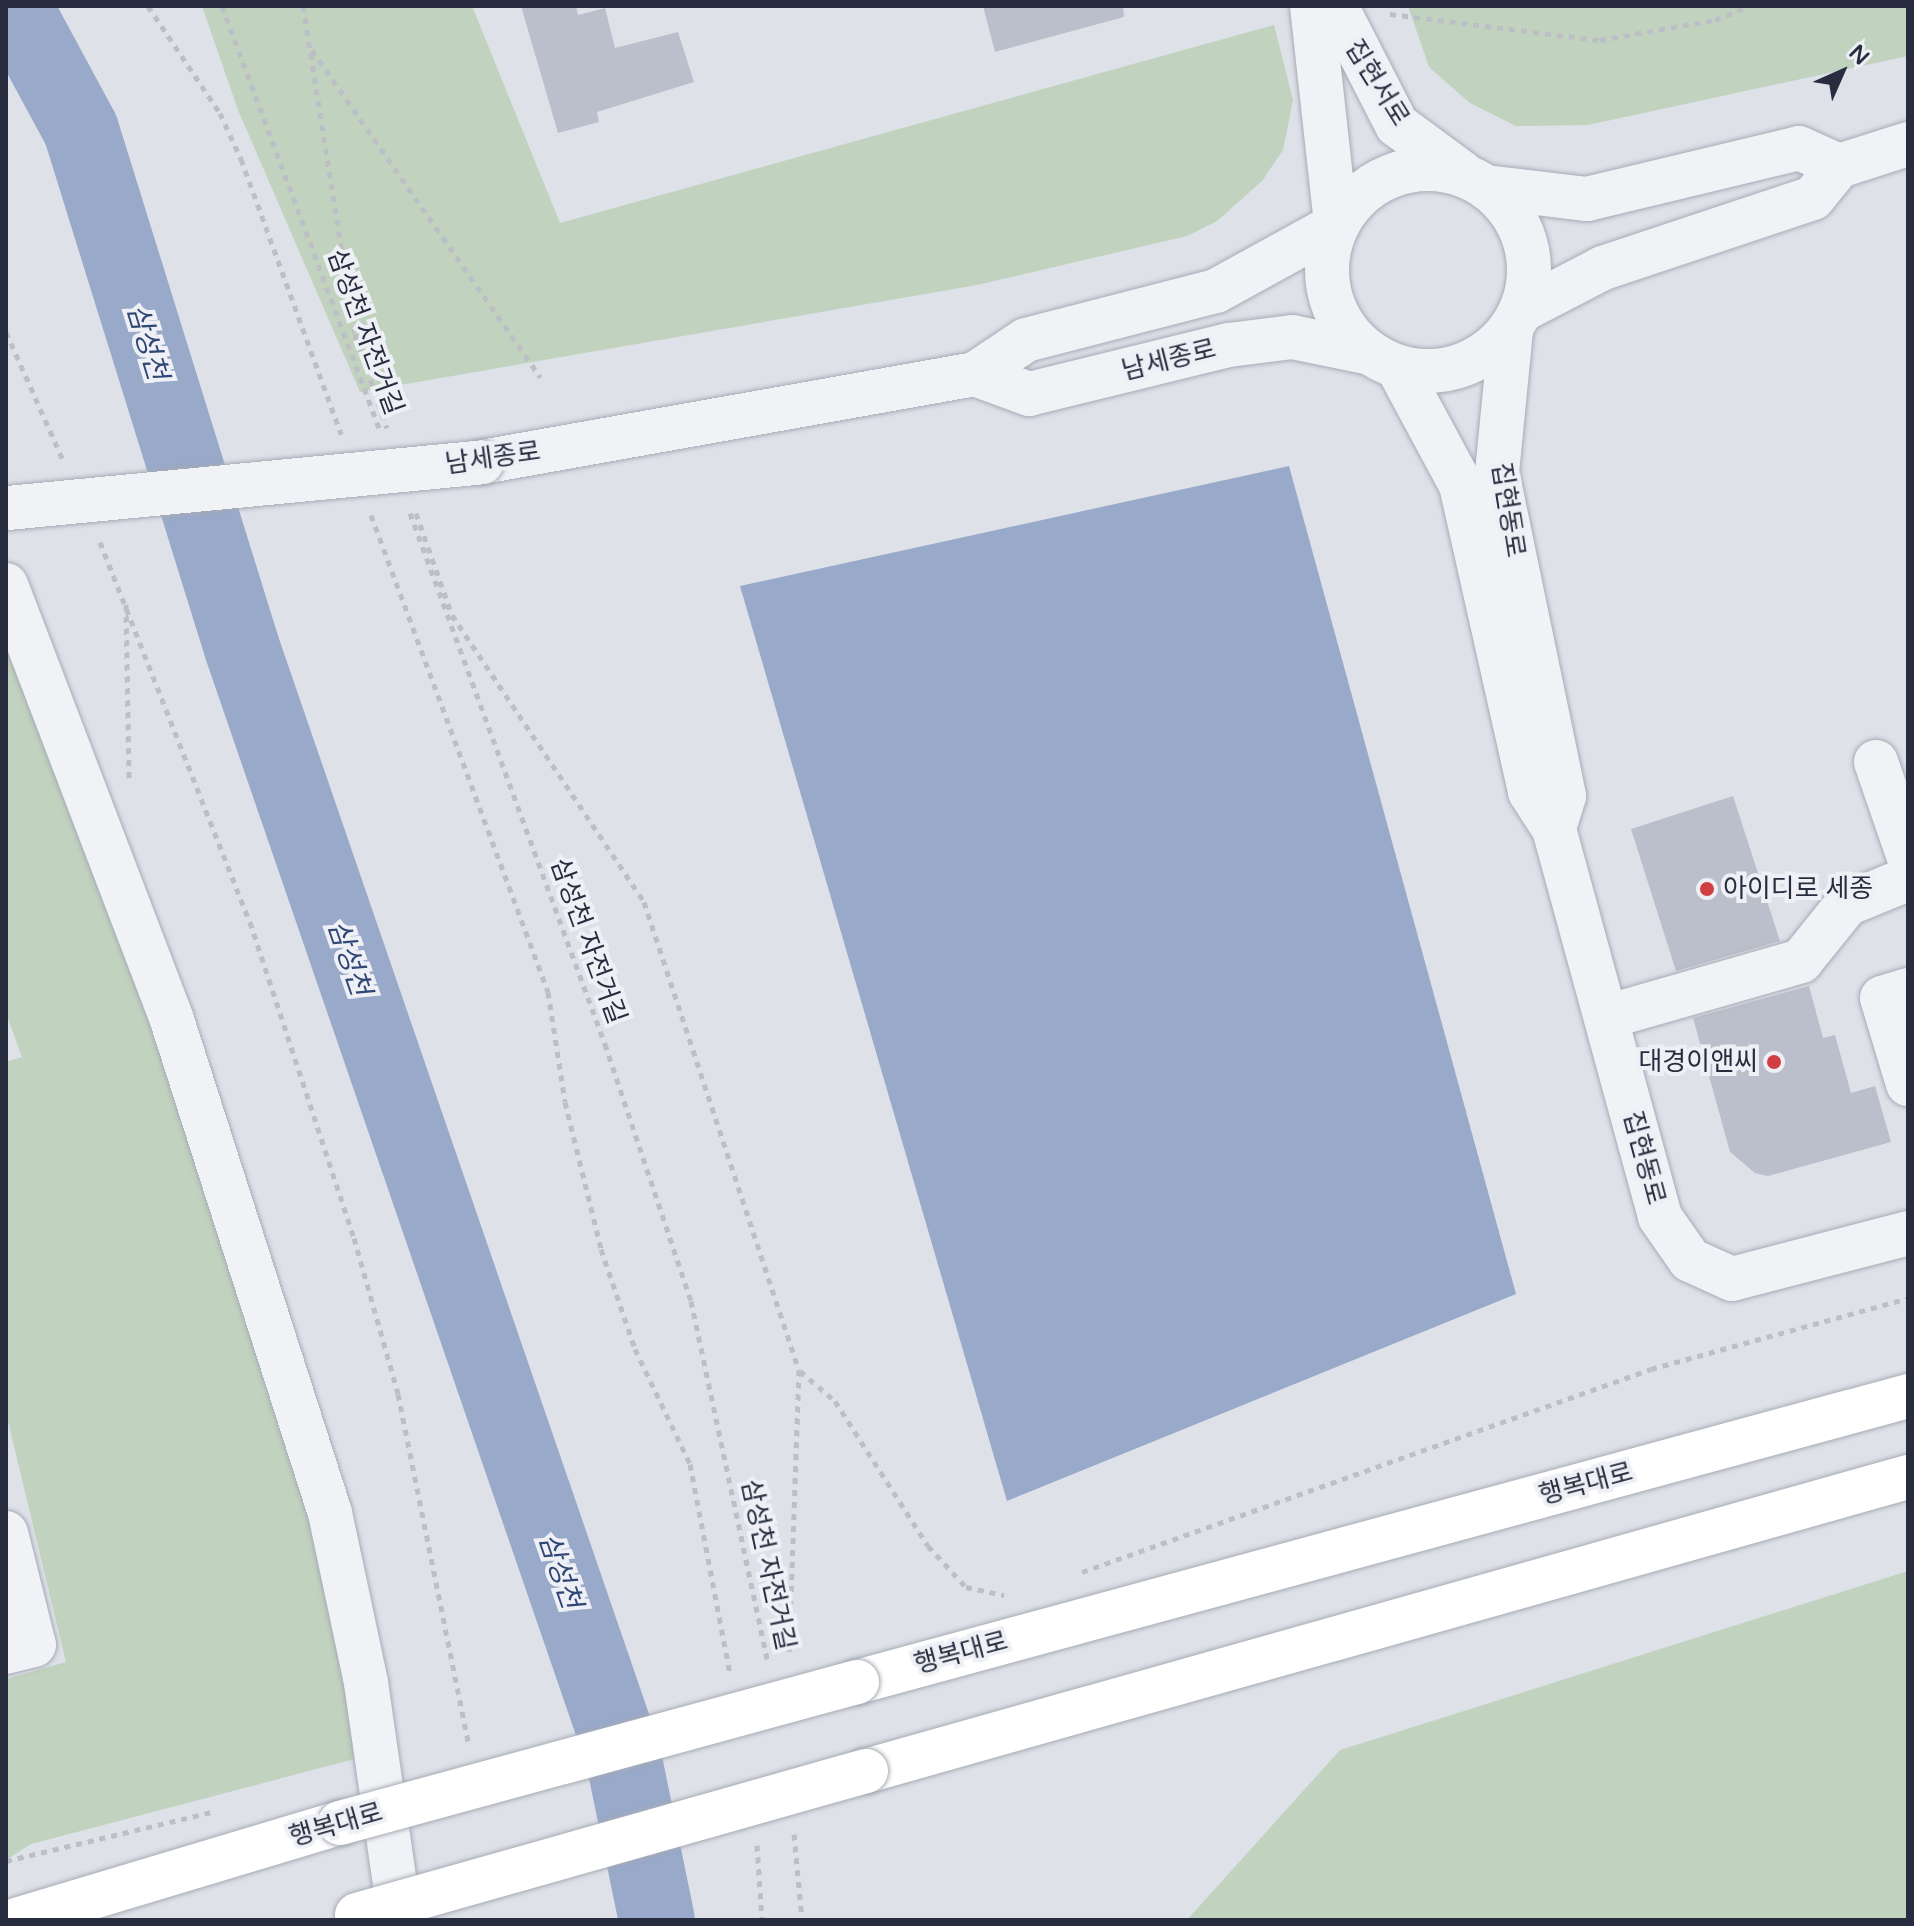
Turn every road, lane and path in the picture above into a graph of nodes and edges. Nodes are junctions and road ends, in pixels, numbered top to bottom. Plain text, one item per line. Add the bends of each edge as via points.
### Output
1 (148, 6) edge
2 (222, 6) edge
3 (1312, 6) edge
4 (1336, 6) edge
5 (1750, 6) edge
6 (1384, 14) dead end
7 (309, 46) dead end
8 (1908, 144) edge
9 (1839, 166) junction
10 (1479, 183) junction
11 (1336, 225) junction
12 (1516, 320) junction
13 (6, 332) edge
14 (1382, 360) junction
15 (975, 374) junction
16 (540, 377) dead end
17 (385, 444) dead end
18 (347, 450) dead end
19 (69, 472) dead end
20 (407, 504) dead end
21 (7, 508) edge
22 (369, 509) dead end
23 (94, 529) dead end
24 (6, 585) edge
25 (126, 599) junction
26 (1876, 762) dead end
27 (127, 793) dead end
28 (1554, 829) junction
29 (1908, 855) edge
30 (1908, 879) edge
31 (644, 902) dead end
32 (1908, 990) edge
33 (1606, 1017) junction
34 (1908, 1084) edge
35 (1908, 1233) edge
36 (1908, 1298) edge
37 (799, 1370) junction
38 (1908, 1396) edge
39 (1908, 1477) edge
40 (6, 1533) edge
41 (1072, 1576) dead end
42 (1012, 1597) dead end
43 (6, 1652) edge
44 (789, 1667) dead end
45 (770, 1669) dead end
46 (733, 1692) dead end
47 (470, 1751) dead end
48 (225, 1809) dead end
49 (793, 1825) dead end
50 (755, 1830) dead end
51 (6, 1861) edge
52 (348, 1917) edge
53 (16, 1920) edge
54 (400, 1920) edge
55 (762, 1920) edge
56 (802, 1920) edge

1 - 18 path via 236,147
2 - 17 path, 삼성천 자전거길
3 - 11 street, 집현서로
4 - 10 street, 집현서로 via 1397,125
5 - 6 path via 1715,20 1600,40
7 - 16 path
8 - 9 street
9 - 10 street via 1799,148 1587,199
9 - 12 street via 1813,198 1603,268
10 - 11 street via 1419,168 1386,177 1356,196
10 - 12 street via 1517,221 1526,242 1528,288
11 - 14 street via 1326,258 1328,294 1343,326
11 - 15 street, 남세종로 via 1216,291 1026,340
12 - 14 street via 1477,360 1456,368
12 - 28 street, 집현동로 via 1497,472 1564,796
13 - 19 path
14 - 15 street, 남세종로 via 1292,337 1229,345 1029,394
14 - 28 street, 집현동로 via 1461,485 1530,792
15 - 21 street, 남세종로, bridge via 482,462
20 - 45 path, 삼성천 자전거길 via 605,1044 691,1301
22 - 46 path via 548,992 565,1102 601,1249 635,1349 690,1464
23 - 25 path
24 - 54 street via 171,1017 330,1513 366,1683
25 - 27 path
25 - 47 path via 250,922 354,1238 398,1394
26 - 29 street
28 - 33 street, 집현동로
30 - 33 street via 1847,904 1801,961
31 - 37 path
32 - 34 street via 1882,998
33 - 35 street, 집현동로 via 1660,1217 1690,1260 1732,1279
36 - 41 path via 1651,1369
37 - 42 path via 835,1401 928,1546 966,1587
37 - 44 path
38 - 53 highway, 행복대로, bridge via 340,1823
39 - 52 highway, bridge
40 - 43 street via 34,1645
48 - 51 path
49 - 56 path
50 - 55 path

